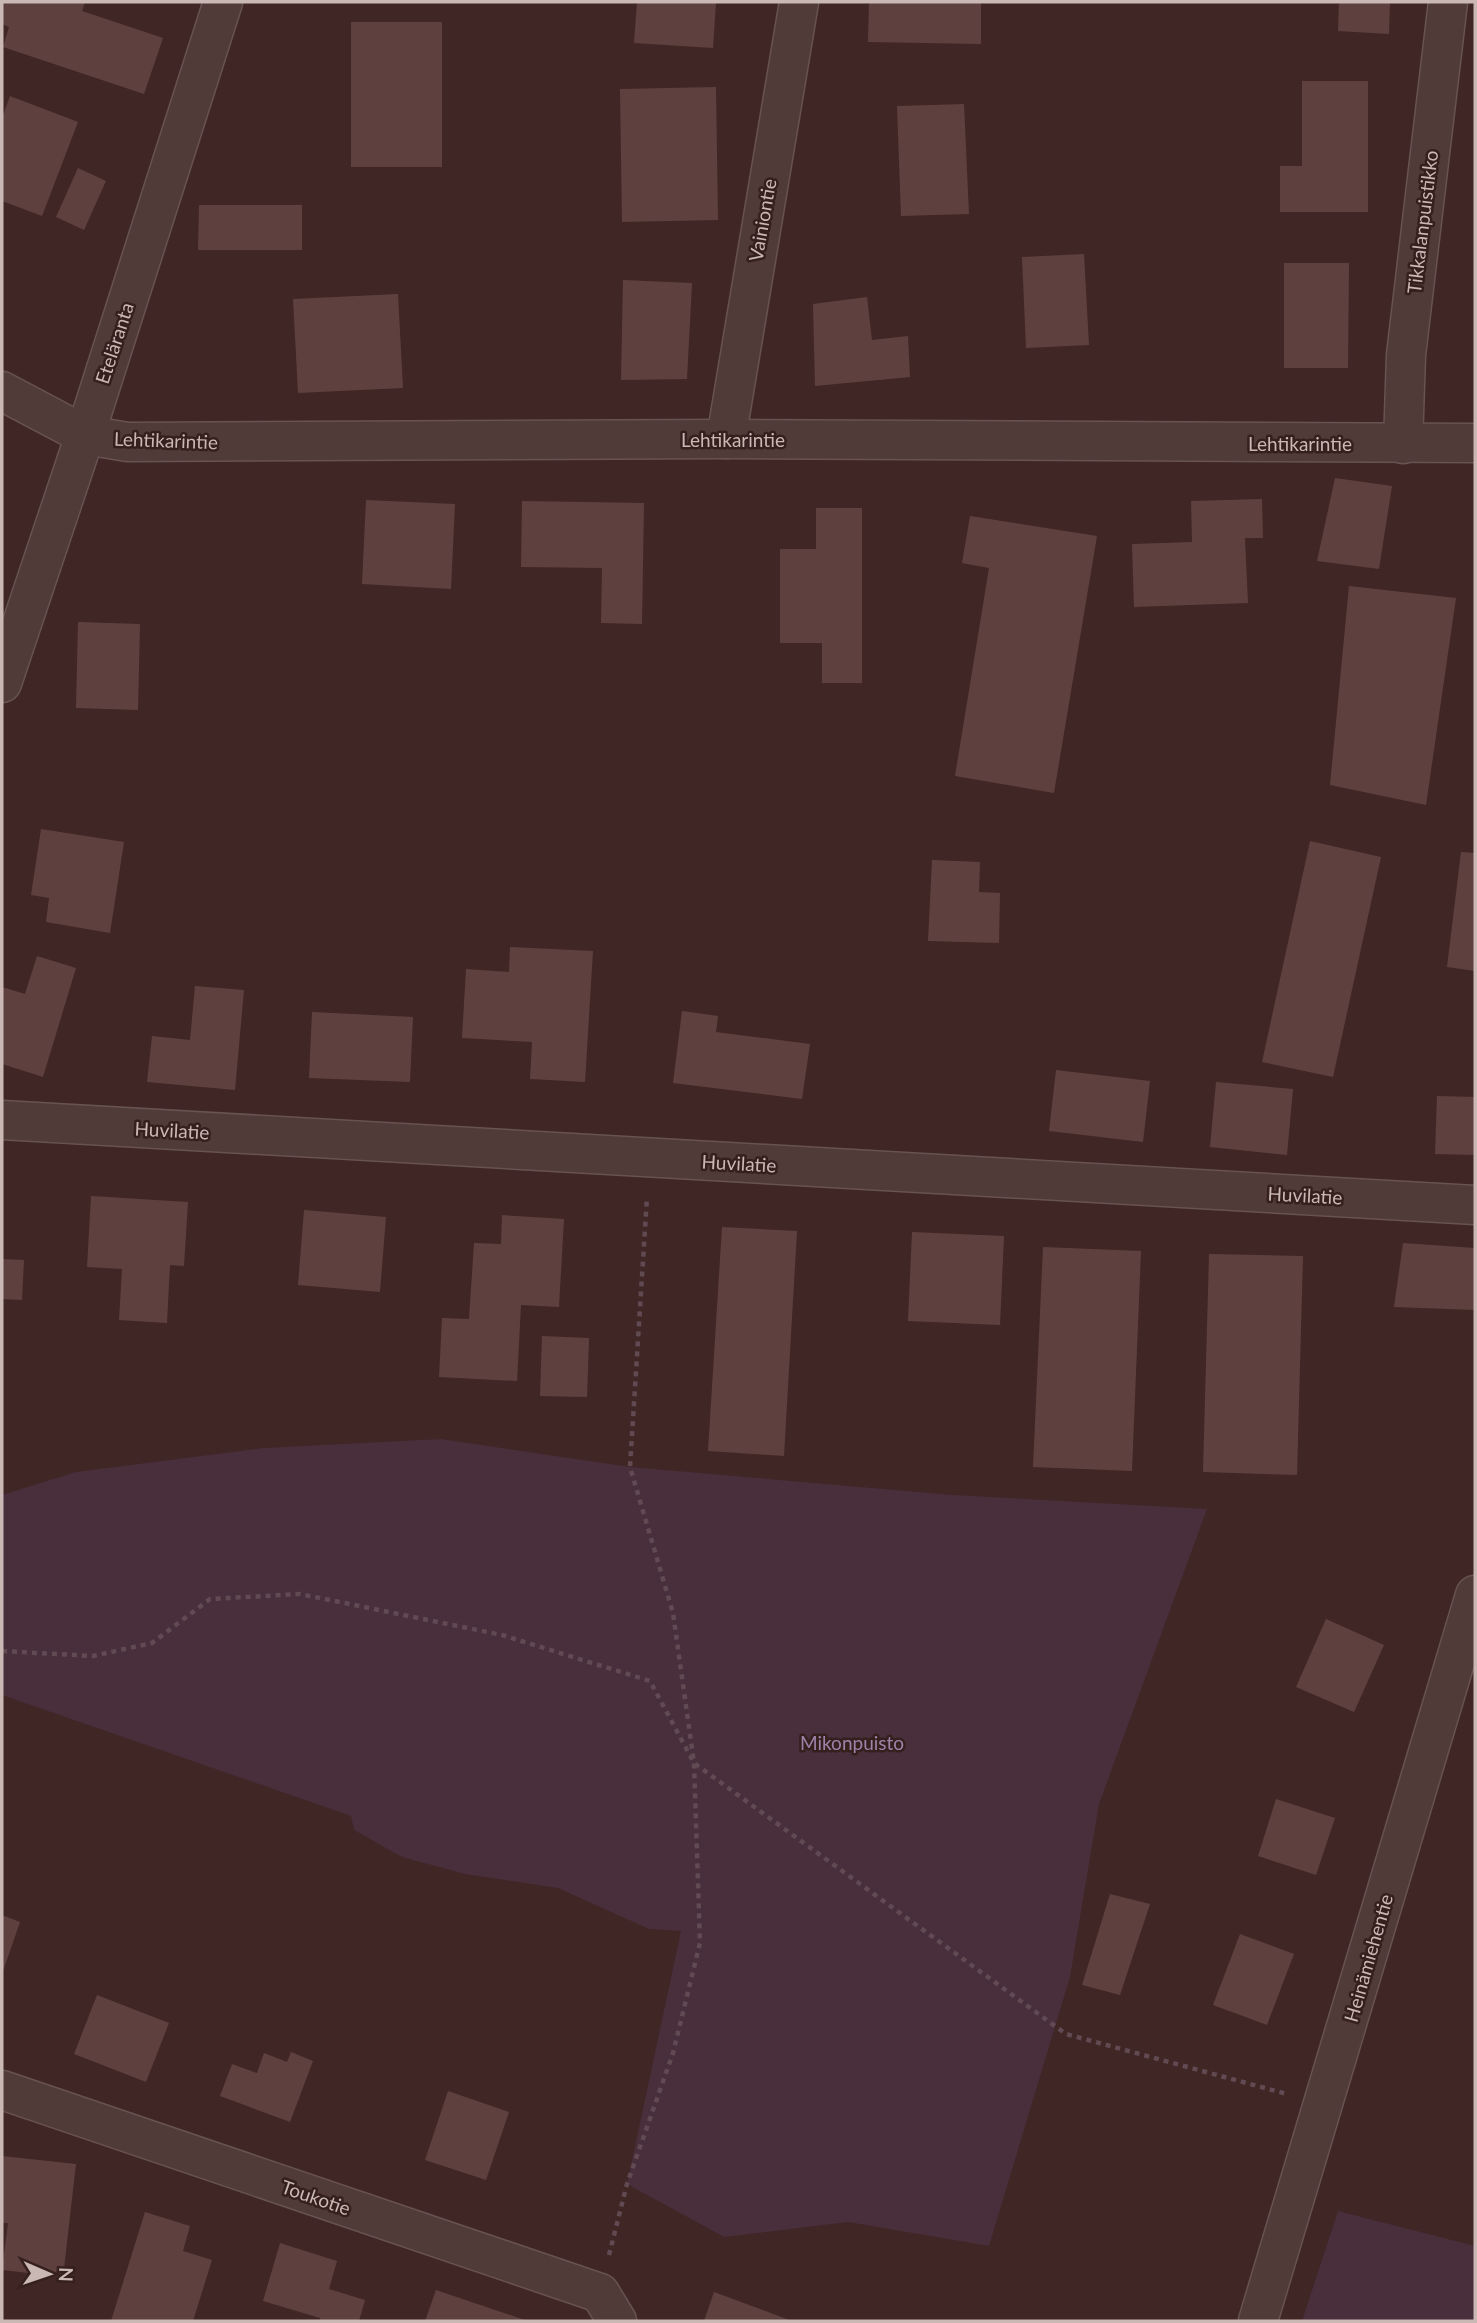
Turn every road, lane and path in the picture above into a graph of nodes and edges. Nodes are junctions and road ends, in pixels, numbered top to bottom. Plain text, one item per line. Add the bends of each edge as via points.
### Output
1 (223, 2) edge
2 (799, 2) edge
3 (1448, 2) edge
4 (2, 391) edge
5 (85, 435) junction
6 (726, 439) junction
7 (1475, 443) edge
8 (1403, 444) junction
9 (2, 683) edge
10 (2, 1120) edge
11 (649, 1157) junction
12 (1475, 1205) edge
13 (1475, 1595) edge
14 (2, 1651) edge
15 (694, 1763) junction
16 (2, 2090) edge
17 (1325, 2105) junction
18 (608, 2307) edge
19 (1258, 2321) edge

1 - 5 street, Eteläranta
2 - 6 street, Vainiontie
3 - 8 street, Tikkalanpuistikko via 1406,355
4 - 5 street, Lehtikarintie
5 - 6 street, Lehtikarintie via 128,442
5 - 9 street, Eteläranta
6 - 8 street, Lehtikarintie
7 - 8 street, Lehtikarintie
10 - 11 street, Huvilatie
11 - 12 street, Huvilatie
11 - 15 path via 630,1467 673,1613
13 - 17 street, Heinämiehentie
14 - 15 path via 93,1657 152,1643 210,1599 300,1594 502,1635 650,1681
15 - 17 path via 1066,2034
15 - 18 path via 700,1943 673,2053 626,2184
16 - 18 street, Toukotie
17 - 19 street, Heinämiehentie

